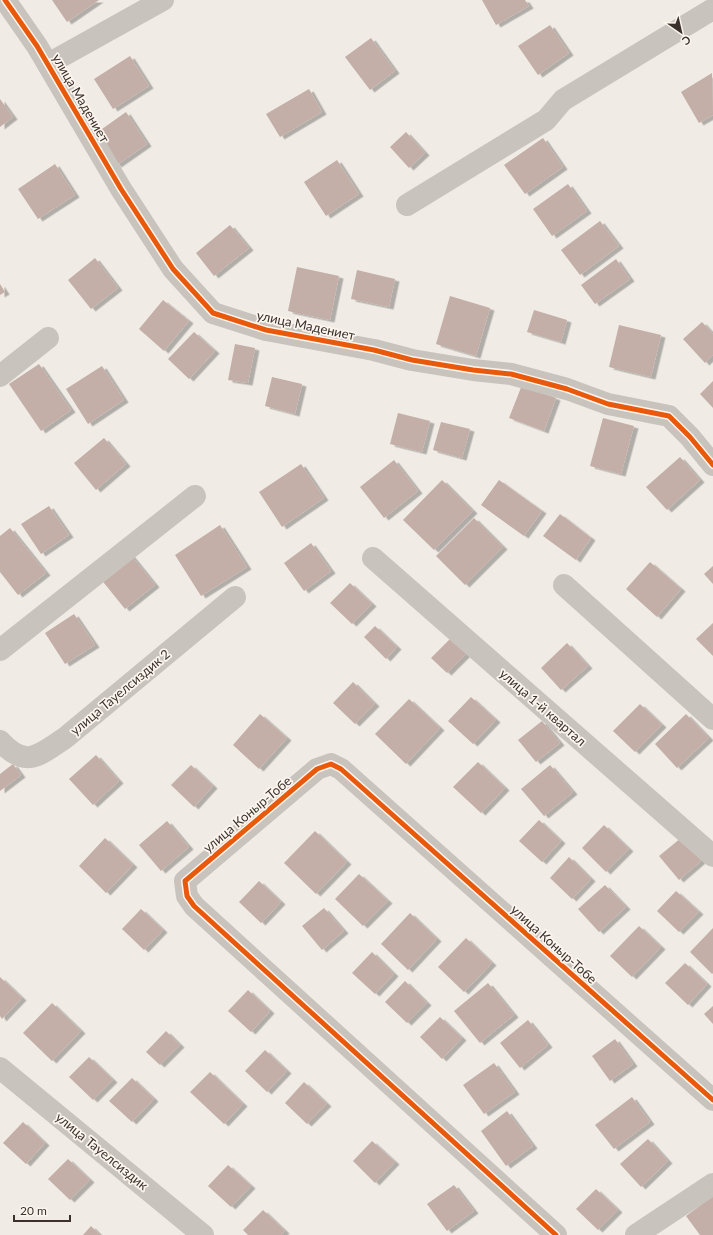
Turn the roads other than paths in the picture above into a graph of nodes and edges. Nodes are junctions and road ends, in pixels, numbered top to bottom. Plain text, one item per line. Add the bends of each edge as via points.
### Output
1 (5, 0) edge
2 (163, 0) edge
3 (713, 10) edge
4 (48, 64) junction
5 (407, 205) dead end
6 (48, 338) dead end
7 (0, 376) edge
8 (713, 465) edge
9 (195, 496) dead end
10 (374, 558) dead end
11 (564, 585) dead end
12 (235, 597) dead end
13 (0, 650) edge
14 (713, 719) edge
15 (0, 741) edge
16 (713, 856) edge
17 (0, 1068) edge
18 (713, 1100) edge
19 (713, 1184) edge
20 (203, 1235) edge
21 (556, 1235) edge
22 (636, 1235) edge

1 - 4 street, улица Мадениет
2 - 4 street
3 - 5 street via 563,100 546,120
4 - 8 street, улица Мадениет via 121,189 173,269 213,313 266,330 374,350 412,360 511,374 567,389 608,404 669,416
6 - 7 street
9 - 13 street
10 - 16 street, улица 1-й квартал
11 - 14 street
12 - 15 street, улица Тауелсиздик 2 via 65,738 41,754 28,759 10,752
17 - 20 street, улица Тауелсиздик
18 - 21 street, улица Коныр-Тобе via 341,769 331,764 317,770 185,881 187,896 194,906
19 - 22 street

